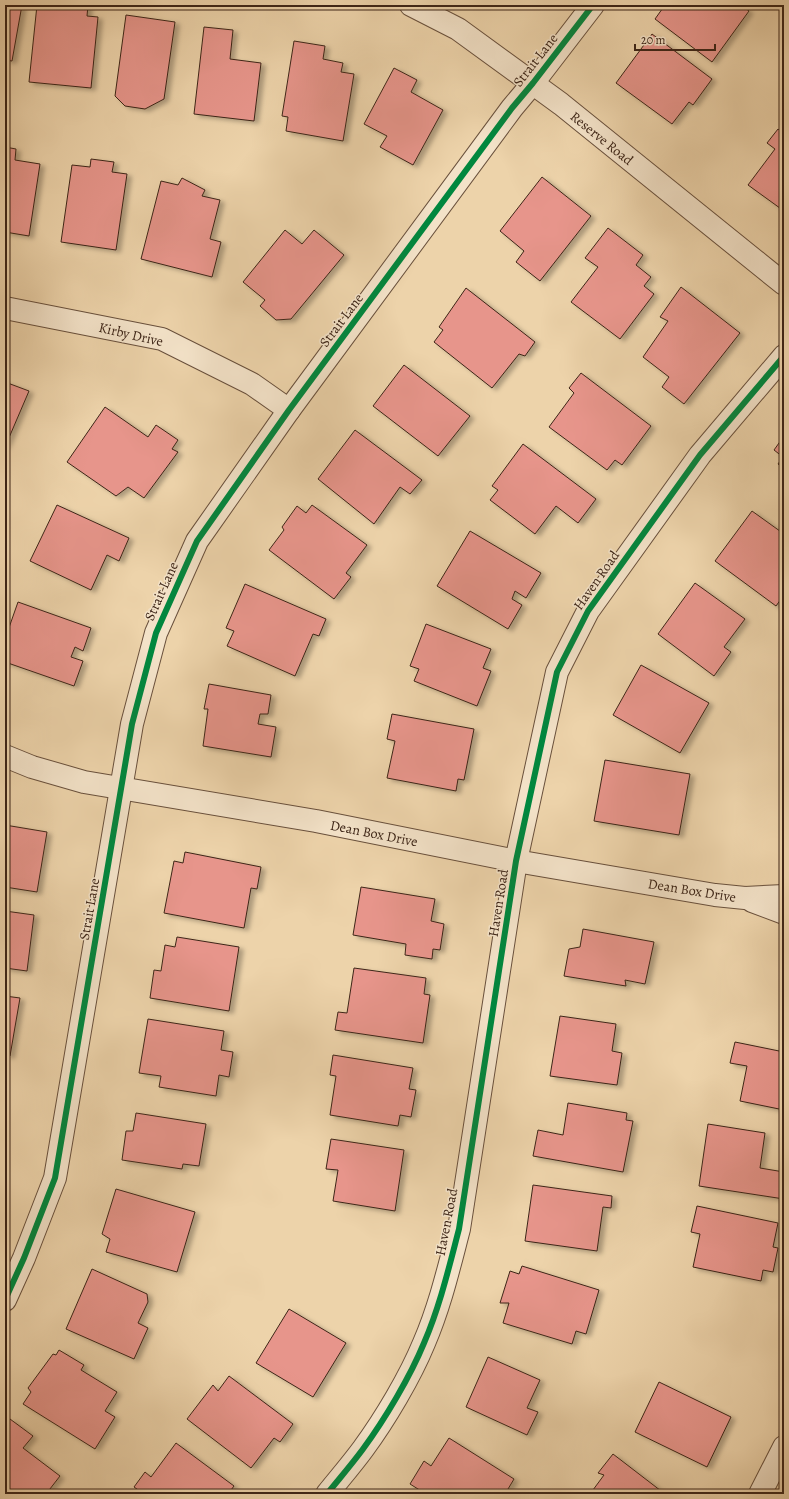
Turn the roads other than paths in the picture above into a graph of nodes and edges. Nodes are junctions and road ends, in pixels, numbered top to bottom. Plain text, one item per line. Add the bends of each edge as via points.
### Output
1 (411, 5) edge
2 (593, 5) edge
3 (533, 83) junction
4 (784, 284) edge
5 (5, 308) edge
6 (784, 356) edge
7 (289, 410) junction
8 (5, 756) edge
9 (122, 790) junction
10 (516, 861) junction
11 (784, 896) edge
12 (745, 898) junction
13 (784, 913) edge
14 (5, 1300) edge
15 (784, 1447) edge
16 (326, 1494) edge
17 (760, 1494) edge

1 - 3 street, Reserve Road via 458,29
2 - 3 street, Strait Lane
3 - 4 street, Reserve Road
3 - 7 street, Strait Lane
5 - 7 street, Kirby Drive via 162,339 252,384
6 - 10 street, Haven Road via 700,455 588,611 557,672
7 - 9 street, Strait Lane via 197,541 156,633 132,724
8 - 9 street, Dean Box Drive via 76,780
9 - 10 street, Dean Box Drive via 316,821
9 - 14 street, Strait Lane via 55,1178
10 - 12 street, Dean Box Drive
10 - 16 street, Haven Road via 459,1229 449,1267 424,1343 406,1377 363,1449
11 - 12 street, Dean Box Drive
12 - 13 street, Dean Box Drive
15 - 17 street

